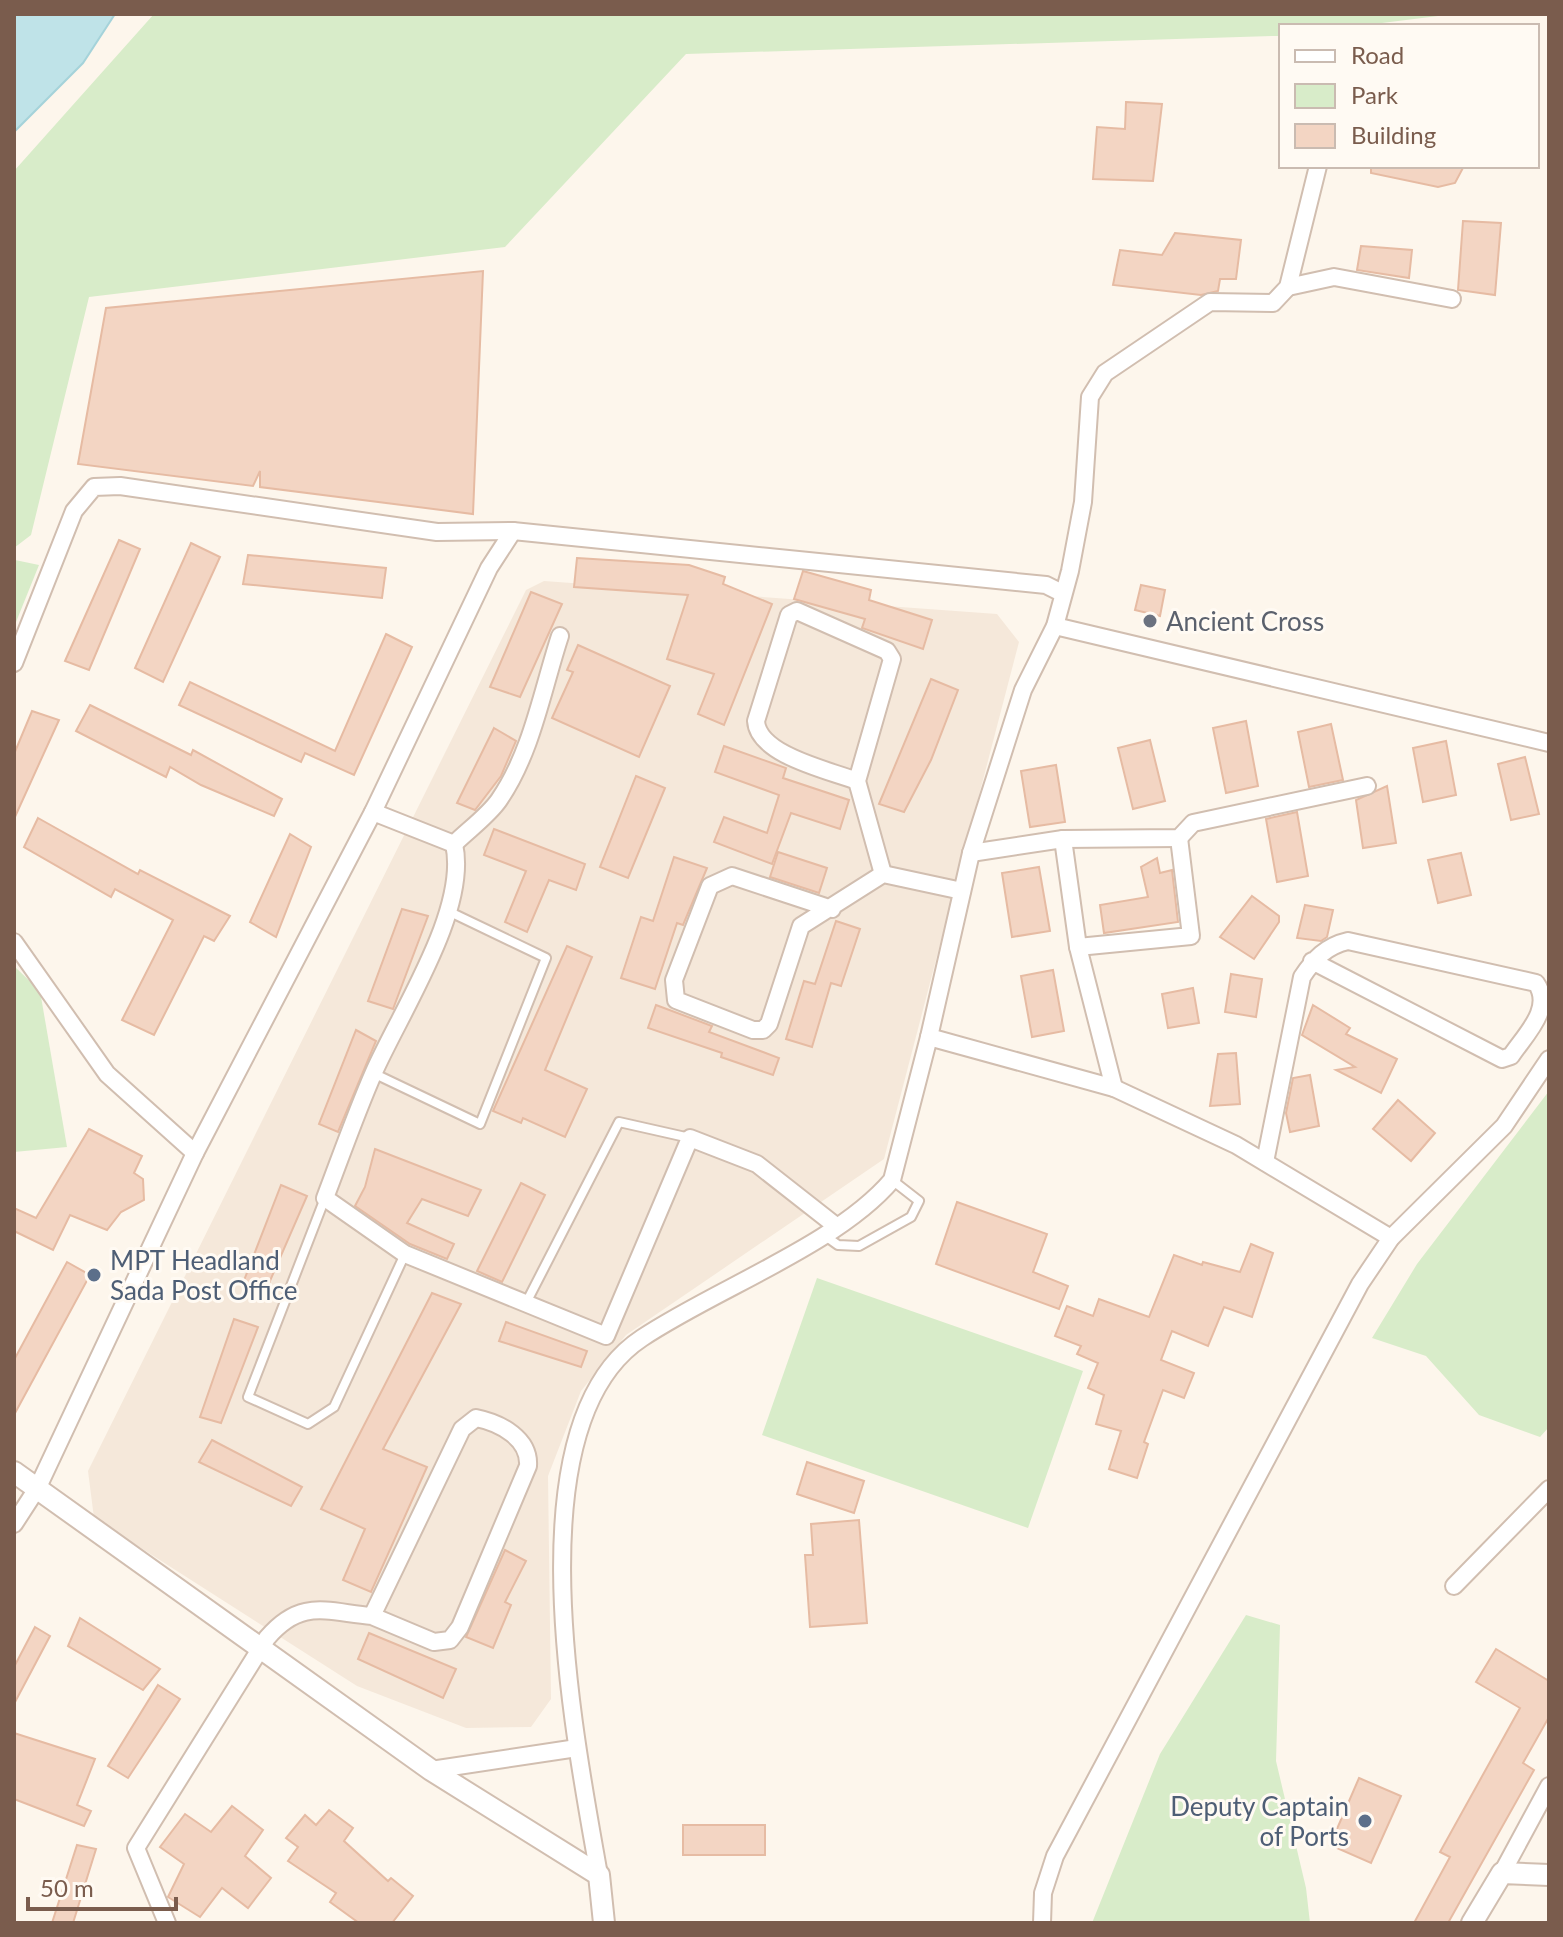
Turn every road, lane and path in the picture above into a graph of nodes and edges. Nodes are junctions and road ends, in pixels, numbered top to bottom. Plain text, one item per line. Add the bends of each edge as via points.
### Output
1 (1318, 168) edge
2 (1288, 287) junction
3 (1452, 299) dead end
4 (513, 531) junction
5 (1062, 593) junction
6 (1055, 626) junction
7 (560, 636) dead end
8 (14, 663) edge
9 (1549, 743) edge
10 (857, 781) junction
11 (1367, 786) dead end
12 (373, 812) junction
13 (1179, 838) junction
14 (1063, 839) junction
15 (454, 844) junction
16 (971, 853) junction
17 (883, 874) junction
18 (962, 891) junction
19 (832, 909) junction
20 (450, 912) junction
21 (14, 942) edge
22 (1078, 947) junction
23 (1312, 961) junction
24 (929, 1037) junction
25 (1549, 1059) edge
26 (373, 1073) junction
27 (1114, 1088) junction
28 (690, 1138) junction
29 (195, 1153) junction
30 (1265, 1162) junction
31 (892, 1180) junction
32 (325, 1198) junction
33 (830, 1230) junction
34 (1391, 1238) junction
35 (405, 1254) junction
36 (526, 1303) junction
37 (14, 1472) edge
38 (38, 1487) junction
39 (1549, 1489) edge
40 (14, 1524) edge
41 (1454, 1586) dead end
42 (372, 1616) junction
43 (261, 1649) junction
44 (577, 1748) junction
45 (431, 1770) junction
46 (1549, 1786) edge
47 (1502, 1873) junction
48 (599, 1875) junction
49 (1549, 1875) edge
50 (167, 1923) edge
51 (604, 1923) edge
52 (1042, 1923) edge
53 (1472, 1923) edge

1 - 2 street
2 - 3 street via 1334,277
2 - 5 street via 1273,303 1210,302 1105,373 1096,385 1090,397 1083,502
4 - 5 street via 1046,585
4 - 8 street via 437,532 120,486 94,487 74,511
4 - 12 street via 489,568
5 - 6 street
6 - 9 street
6 - 16 street via 1023,690
7 - 15 street via 533,717 530,743 498,802
10 - 10 street via 892,659 887,651 797,611 789,615 756,731 773,749
10 - 17 street
11 - 13 street via 1193,823
12 - 15 street
12 - 29 street
13 - 14 street
13 - 22 street via 1191,936
14 - 16 street
14 - 22 street
15 - 20 street via 458,860
16 - 18 street
17 - 18 street
17 - 19 street
18 - 24 street
19 - 19 street via 801,926 763,1030 676,1000 674,980 710,886 718,879 732,876
20 - 26 street
20 - 26 lane via 546,958 480,1124
21 - 29 street via 107,1074
22 - 27 street
23 - 23 street via 1332,945 1348,941 1536,983 1543,1008 1511,1056 1502,1059
23 - 30 street via 1297,996
24 - 27 street
24 - 31 street
25 - 34 street via 1504,1126
26 - 32 street
27 - 30 street
28 - 33 street via 757,1164
28 - 36 lane via 619,1122
28 - 36 street via 606,1336
29 - 38 street
30 - 34 street
31 - 33 street
31 - 33 lane via 919,1201 911,1217 859,1246 838,1245
32 - 35 street
32 - 35 lane via 248,1397 308,1424 334,1407
33 - 44 street via 639,1339 601,1379 579,1426 564,1497 562,1580
34 - 52 street via 1360,1284 1055,1856 1043,1893
35 - 36 street
37 - 38 street
38 - 40 street
38 - 43 street
39 - 41 street
42 - 42 street via 462,1429 476,1418 521,1440 529,1452 528,1466 450,1640 434,1642
42 - 43 street via 295,1612
43 - 45 street
43 - 50 street via 136,1848
44 - 45 street
44 - 48 street
45 - 48 street
46 - 47 street
47 - 49 street
47 - 53 street
48 - 51 street

